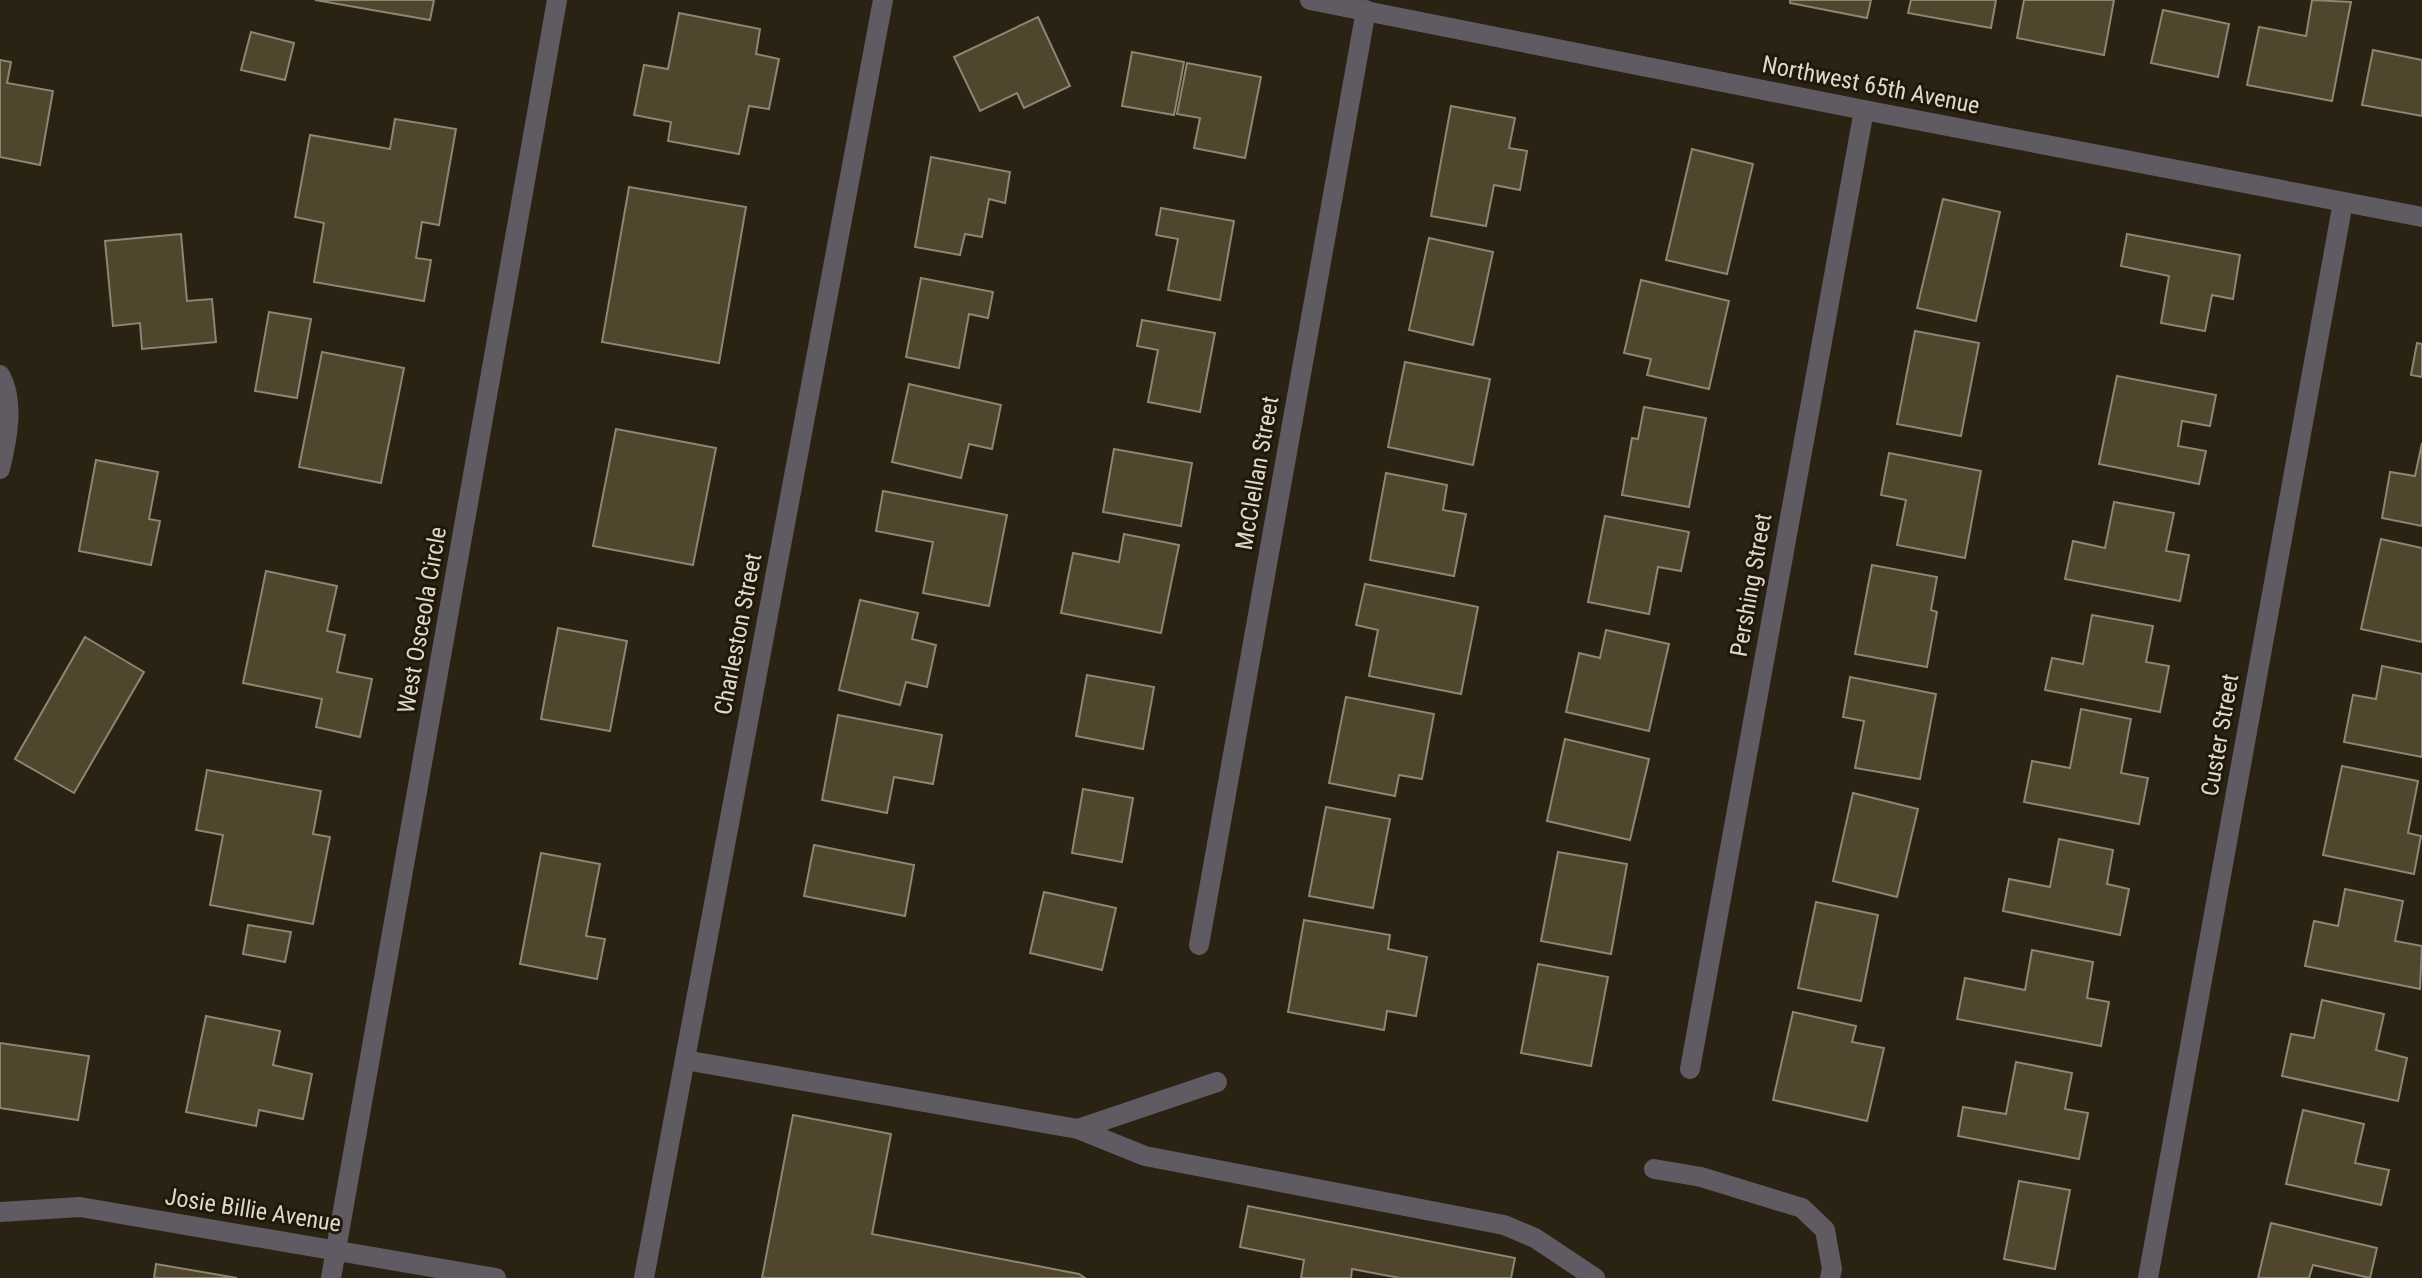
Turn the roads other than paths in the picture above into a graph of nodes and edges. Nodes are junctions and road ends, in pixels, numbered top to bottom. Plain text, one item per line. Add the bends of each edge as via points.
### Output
1 (557, 0) edge
2 (883, 0) edge
3 (1310, 0) edge
4 (1366, 10) junction
5 (1864, 110) junction
6 (2343, 202) junction
7 (2422, 217) edge
8 (0, 375) edge
9 (0, 469) edge
10 (1199, 945) dead end
11 (685, 1060) junction
12 (1690, 1069) dead end
13 (1217, 1082) dead end
14 (1078, 1129) junction
15 (1654, 1169) dead end
16 (0, 1212) edge
17 (338, 1250) junction
18 (331, 1278) edge
19 (496, 1278) edge
20 (644, 1278) edge
21 (1595, 1278) edge
22 (1830, 1278) edge
23 (2148, 1278) edge

1 - 17 street, West Osceola Circle
2 - 11 street, Charleston Street
3 - 4 street, Northwest 65th Avenue
4 - 5 street, Northwest 65th Avenue
4 - 10 street, McClellan Street
5 - 6 street, Northwest 65th Avenue
5 - 12 street, Pershing Street
6 - 7 street, Northwest 65th Avenue
6 - 23 street, Custer Street
8 - 9 street via 8,389
11 - 14 street
11 - 20 street, Charleston Street
13 - 14 street
14 - 21 street via 1145,1156 1504,1225 1535,1238
15 - 22 street via 1701,1177 1802,1208 1825,1230
16 - 17 street, Josie Billie Avenue via 80,1207
17 - 18 street, West Osceola Circle
17 - 19 street, Josie Billie Avenue

